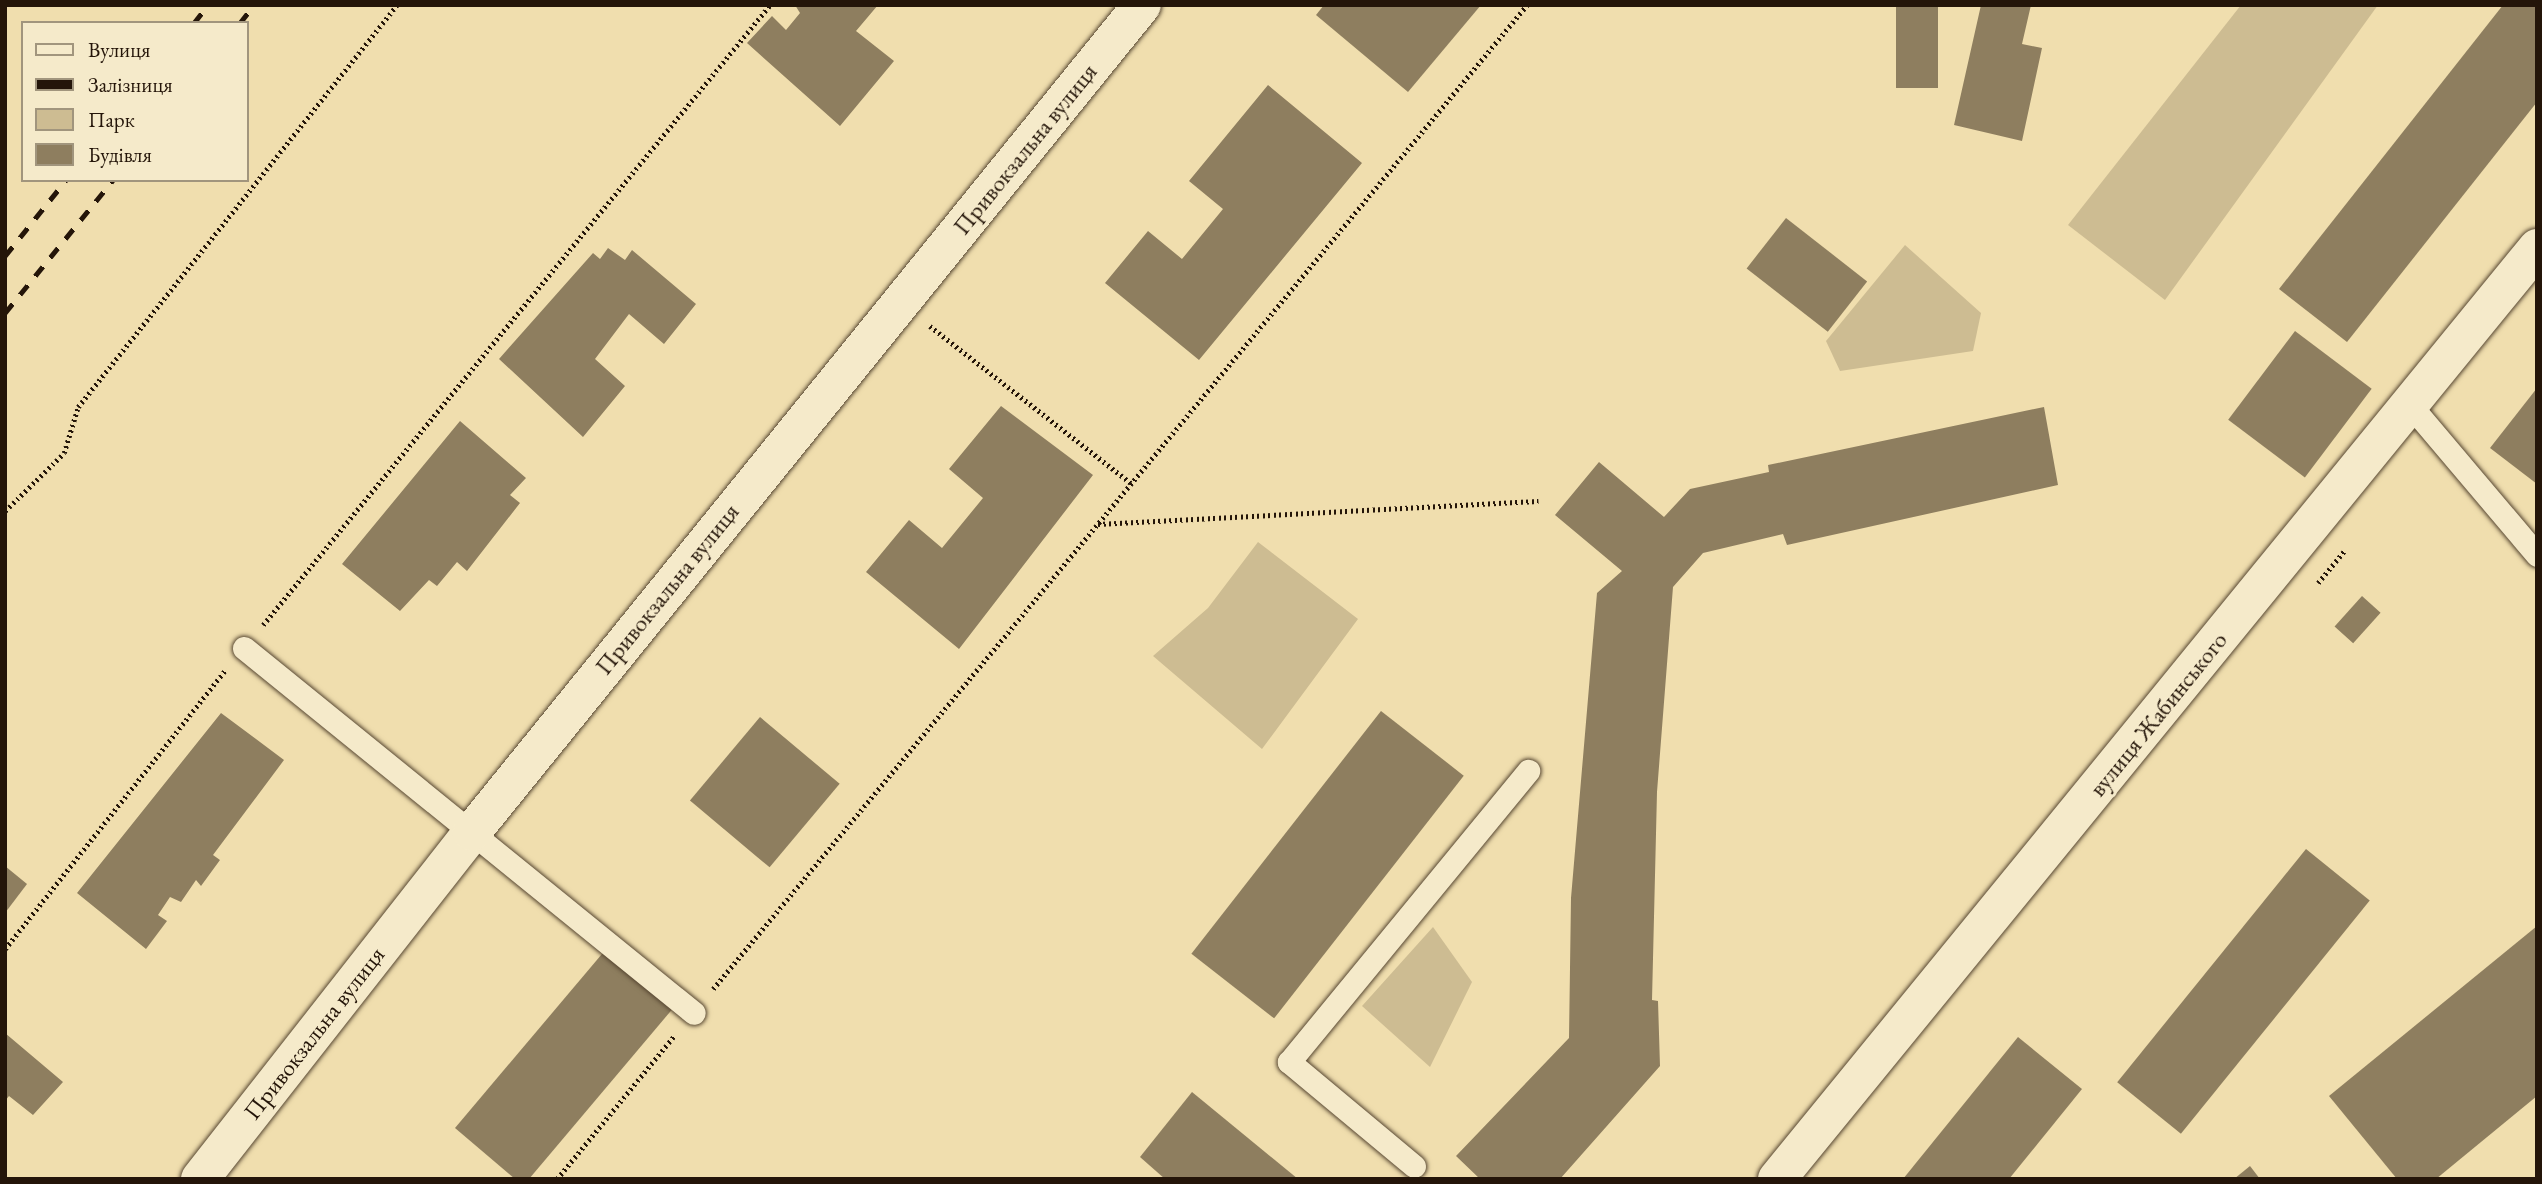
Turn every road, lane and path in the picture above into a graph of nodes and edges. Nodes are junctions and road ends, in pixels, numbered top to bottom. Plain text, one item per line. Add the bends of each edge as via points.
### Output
1 (397, 5) edge
2 (770, 5) edge
3 (1142, 5) edge
4 (1527, 5) edge
5 (2537, 248) edge
6 (899, 302) junction
7 (2411, 406) junction
8 (1131, 483) junction
9 (1538, 501) dead end
10 (5, 511) edge
11 (1097, 524) junction
12 (2537, 555) edge
13 (244, 648) junction
14 (1528, 772) dead end
15 (472, 832) junction
16 (5, 949) edge
17 (694, 1013) junction
18 (1414, 1166) dead end
19 (200, 1179) edge
20 (557, 1179) edge
21 (1777, 1179) edge

1 - 10 path via 78,407 64,453
2 - 13 path
3 - 6 street, Привокзальна вулиця
4 - 8 path
5 - 7 street, вулиця Жабинського
6 - 8 path
6 - 15 street, Привокзальна вулиця
7 - 12 lane
7 - 21 street, вулиця Жабинського
8 - 11 path
9 - 11 path
11 - 17 path
13 - 15 lane
13 - 16 path
14 - 18 lane via 1289,1062
15 - 17 lane
15 - 19 street, Привокзальна вулиця
17 - 20 path

